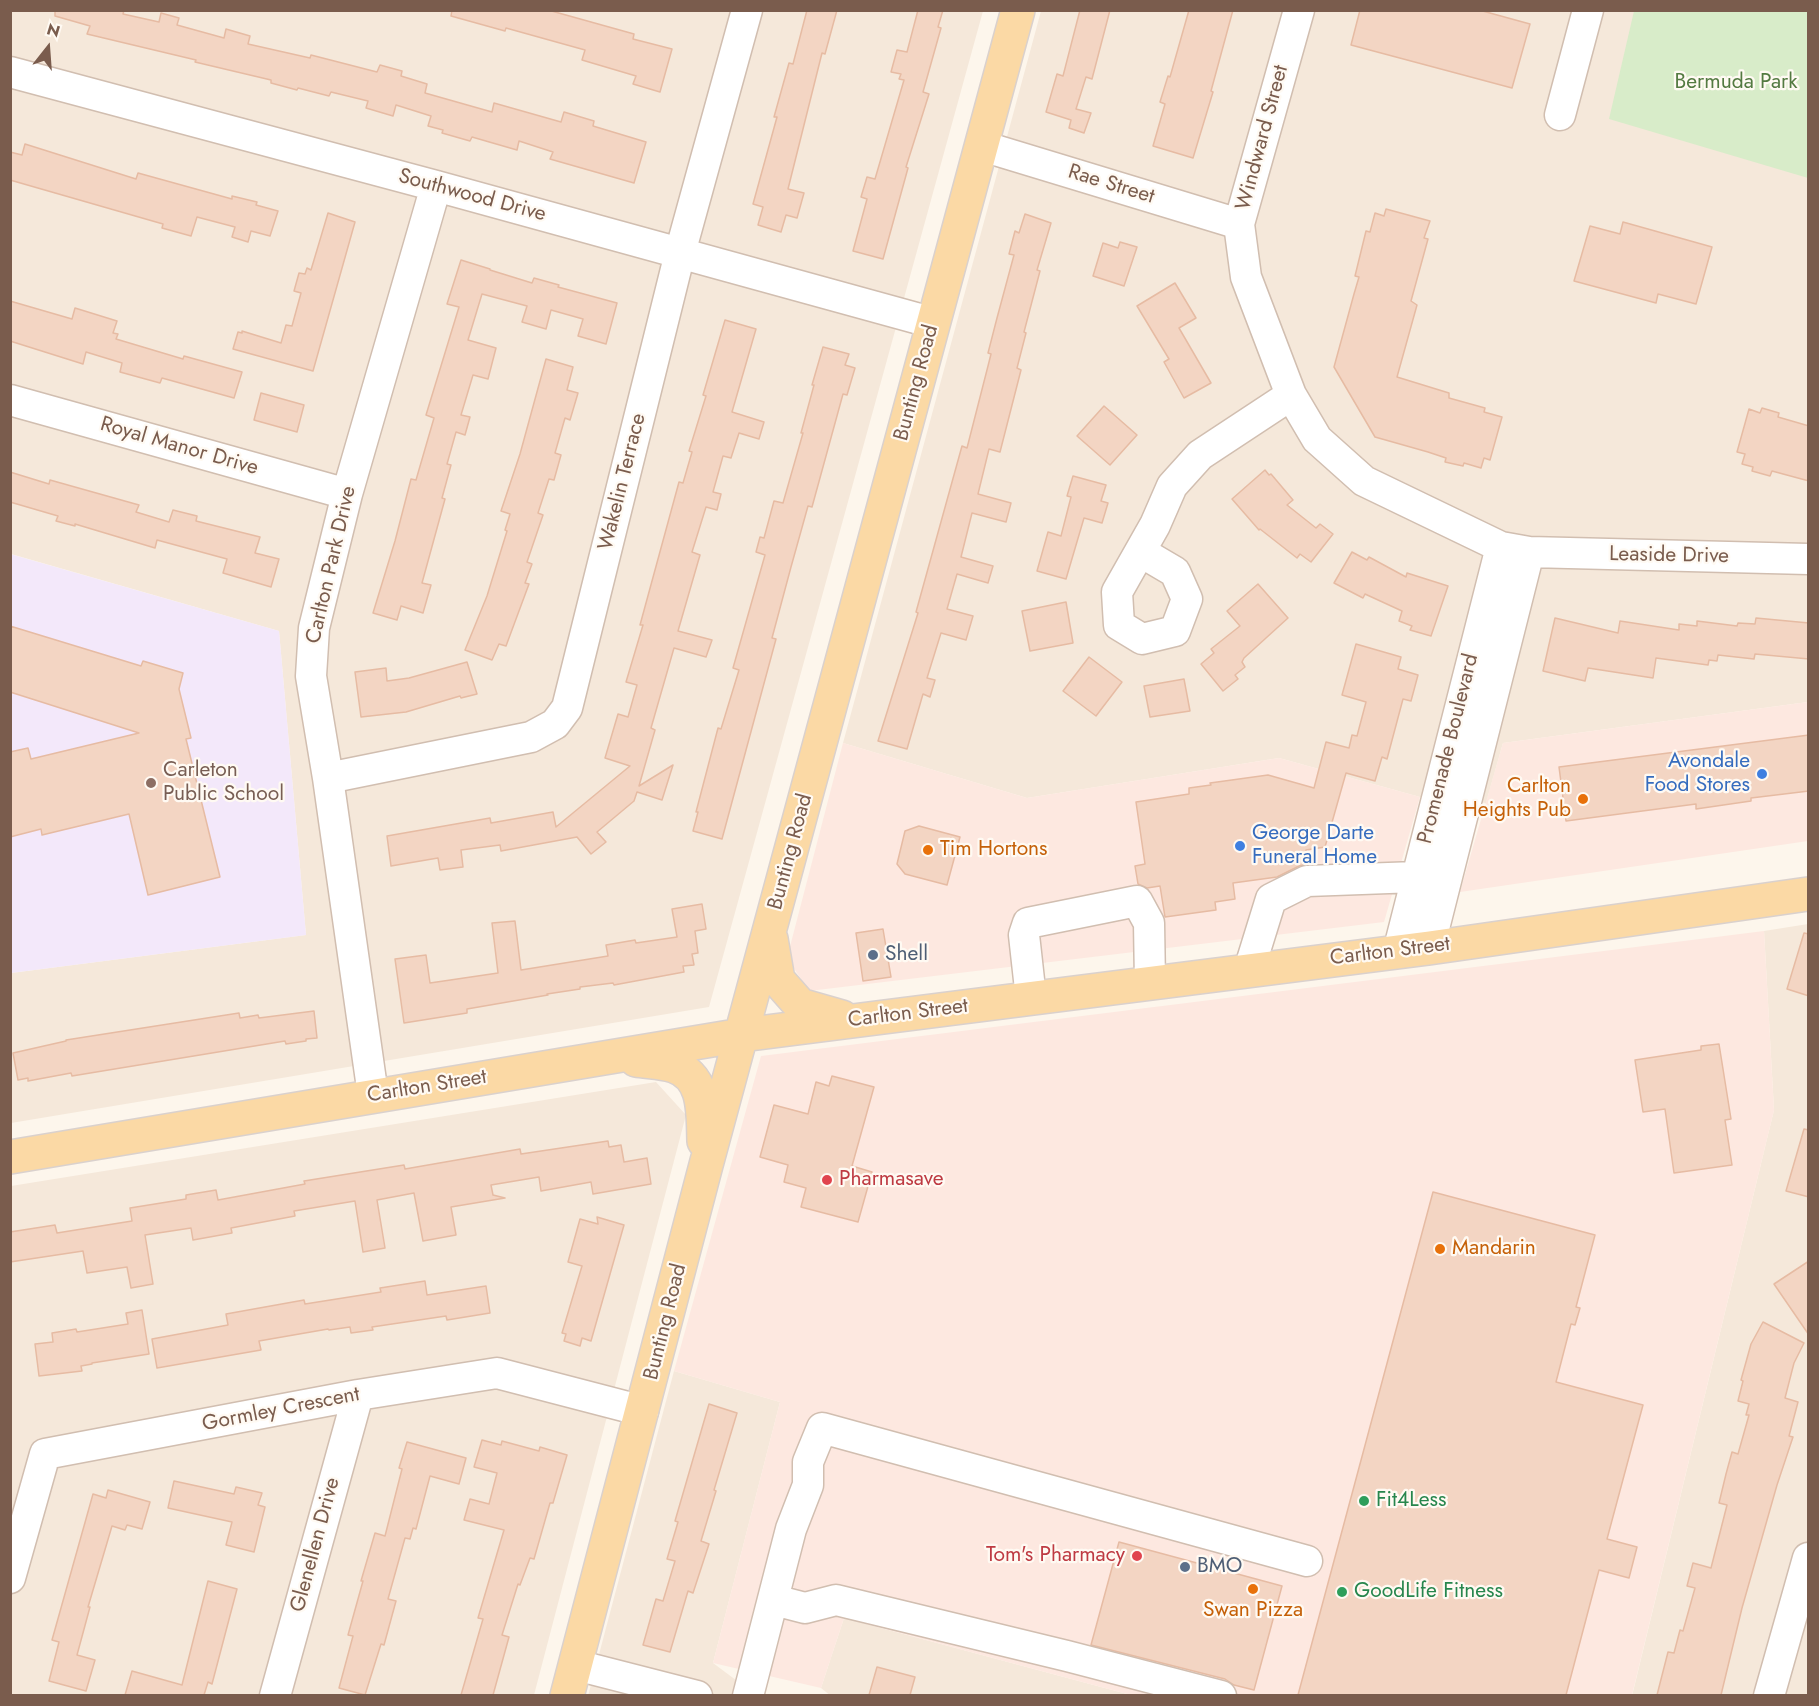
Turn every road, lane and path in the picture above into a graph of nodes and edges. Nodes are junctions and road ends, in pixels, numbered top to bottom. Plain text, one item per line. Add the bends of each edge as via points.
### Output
1 (747, 10) edge
2 (1018, 10) edge
3 (1299, 10) edge
4 (1588, 10) edge
5 (10, 72) edge
6 (1560, 115) dead end
7 (982, 146) junction
8 (435, 186) junction
9 (1239, 224) junction
10 (680, 253) junction
11 (934, 322) junction
12 (1291, 395) junction
13 (10, 400) edge
14 (347, 494) junction
15 (1515, 550) junction
16 (1141, 552) dead end
17 (1809, 560) edge
18 (328, 778) junction
19 (1450, 863) junction
20 (1417, 876) junction
21 (1809, 894) edge
22 (770, 931) junction
23 (1413, 950) junction
24 (1249, 970) junction
25 (1150, 983) junction
26 (1031, 998) junction
27 (854, 1020) junction
28 (742, 1035) junction
29 (610, 1057) junction
30 (373, 1095) junction
31 (10, 1157) edge
32 (706, 1165) junction
33 (358, 1395) junction
34 (643, 1411) junction
35 (1809, 1558) edge
36 (1307, 1561) dead end
37 (10, 1578) edge
38 (774, 1600) junction
39 (571, 1680) edge
40 (274, 1695) edge
41 (697, 1695) edge
42 (748, 1695) edge
43 (1221, 1695) edge
44 (1769, 1695) edge

1 - 10 street, Wakelin Terrace
2 - 7 main road, Bunting Road
3 - 9 street, Windward Street
4 - 6 street
5 - 8 street, Southwood Drive
7 - 9 street, Rae Street
7 - 11 main road, Bunting Road
8 - 10 street, Southwood Drive
8 - 14 street, Carlton Park Drive
9 - 12 street, Windward Street via 1246,277
10 - 11 street, Southwood Drive
10 - 18 street, Wakelin Terrace via 567,708 555,724 531,737
11 - 22 main road, Bunting Road
12 - 15 street, Windward Street via 1317,439 1364,481
12 - 16 street via 1200,455 1172,486
13 - 14 street, Royal Manor Drive
14 - 18 street, Carlton Park Drive via 314,628 311,676
15 - 17 street, Leaside Drive
15 - 19 street, Promenade Boulevard
15 - 20 street, Promenade Boulevard
18 - 30 street, Carlton Park Drive
19 - 20 street
19 - 23 street, Promenade Boulevard
20 - 23 street, Promenade Boulevard
20 - 24 street via 1307,881 1271,899
21 - 23 main road, Carlton Street
22 - 27 main road via 778,980 800,1005
22 - 28 main road, Bunting Road
23 - 24 main road, Carlton Street
24 - 25 main road, Carlton Street
25 - 26 main road, Carlton Street
25 - 26 street via 1149,923 1137,900 1028,923 1024,934
26 - 27 main road, Carlton Street
27 - 28 main road, Carlton Street
28 - 29 main road, Carlton Street
28 - 32 main road, Bunting Road
29 - 30 main road, Carlton Street
29 - 32 main road via 672,1065 691,1077 702,1096
30 - 31 main road, Carlton Street
32 - 34 main road, Bunting Road
33 - 34 street, Gormley Crescent via 497,1373
33 - 37 street, Gormley Crescent via 45,1454
33 - 40 street, Glenellen Drive
34 - 39 main road, Bunting Road
35 - 44 street
36 - 38 street via 822,1428 808,1462 808,1485 791,1529
38 - 42 street
38 - 43 street via 805,1608 836,1600
39 - 41 street

